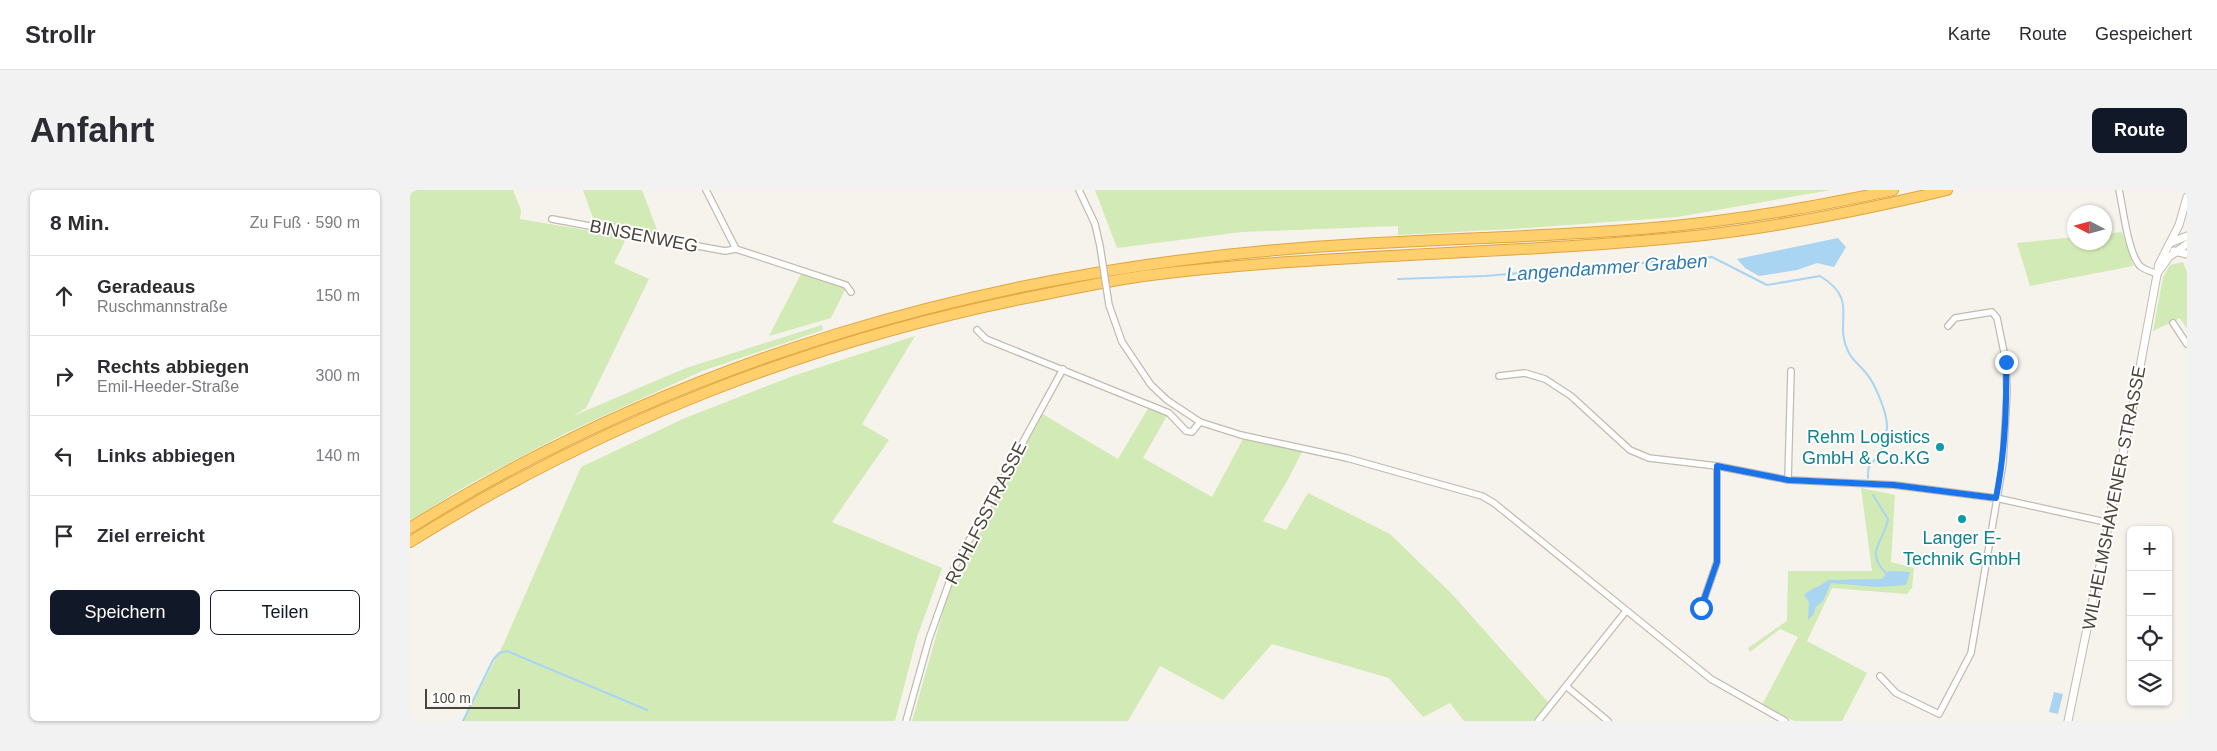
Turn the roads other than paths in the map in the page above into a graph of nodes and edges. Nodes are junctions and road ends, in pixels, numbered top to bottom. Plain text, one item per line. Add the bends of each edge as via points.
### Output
1 (706, 190) edge
2 (1079, 190) edge
3 (1894, 190) edge
4 (1947, 190) edge
5 (2119, 190) edge
6 (1878, 192) edge
7 (2187, 197) edge
8 (552, 219) dead end
9 (2187, 236) edge
10 (2170, 243) junction
11 (2187, 244) edge
12 (736, 249) junction
13 (2174, 251) junction
14 (2187, 254) edge
15 (2158, 274) junction
16 (852, 292) dead end
17 (2173, 323) dead end
18 (1948, 326) dead end
19 (977, 330) dead end
20 (2187, 344) edge
21 (1062, 369) junction
22 (1791, 371) dead end
23 (1499, 376) dead end
24 (1200, 422) junction
25 (1717, 466) junction
26 (1788, 480) junction
27 (1996, 498) junction
28 (2110, 523) junction
29 (410, 528) edge
30 (410, 542) edge
31 (1701, 608) dead end
32 (1626, 611) junction
33 (1880, 676) dead end
34 (1567, 687) junction
35 (906, 721) edge
36 (1538, 721) edge
37 (1608, 721) edge
38 (1785, 721) edge
39 (2068, 721) edge

1 - 12 street
2 - 24 street, bridge via 1095,224 1109,305 1122,342 1151,385
3 - 6 highway
4 - 30 highway via 1811,219 1703,235 1589,245 1255,264 1141,277 997,303 849,342 695,397 502,488
5 - 15 street via 2135,258 2141,267
6 - 29 highway via 1738,218 1643,229 1302,248 1198,258 1086,273 986,293 839,332 688,387 567,440
7 - 10 street, WILHELMSHAVENER STRASSE via 2179,226
8 - 12 street, BINSENWEG via 725,251
9 - 10 street
10 - 15 street, WILHELMSHAVENER STRASSE via 2159,264
11 - 13 street, WILHELMSHAVENER STRASSE
12 - 16 street, BINSENWEG via 846,285
13 - 14 street
13 - 15 street, WILHELMSHAVENER STRASSE
15 - 28 street, WILHELMSHAVENER STRASSE
17 - 20 street
18 - 27 street via 1955,318 1988,312 1997,318 2006,362 2007,392 2003,462
19 - 21 street via 986,338
21 - 24 street via 1169,413 1186,431 1192,432
21 - 35 street, ROHLFSSTRASSE via 954,566
22 - 26 street
23 - 25 street via 1525,373 1545,379 1570,396 1630,450 1649,458
24 - 32 street via 1482,496
25 - 26 street
25 - 31 street via 1717,562
26 - 27 street via 1894,485
27 - 28 street
27 - 33 street via 1971,653 1939,714 1896,693
28 - 39 street, WILHELMSHAVENER STRASSE
32 - 34 street
32 - 38 street via 1711,679
34 - 36 street
34 - 37 street

